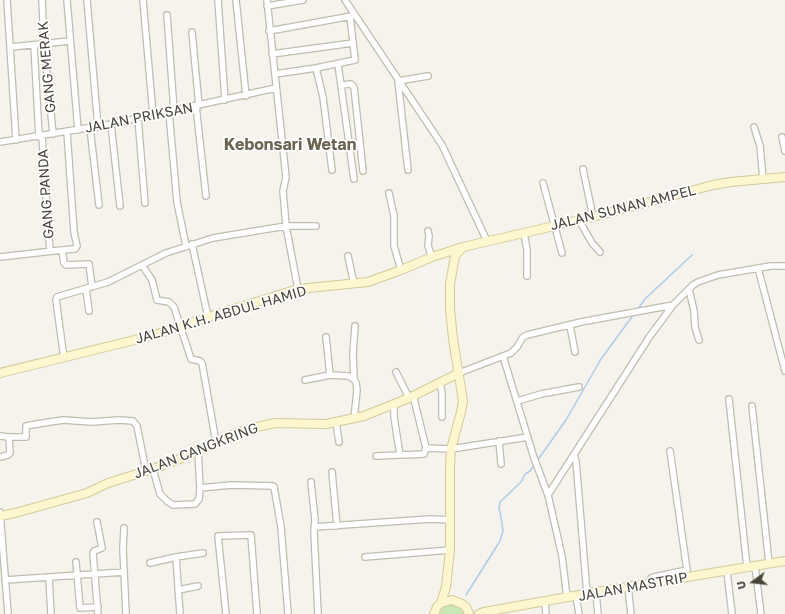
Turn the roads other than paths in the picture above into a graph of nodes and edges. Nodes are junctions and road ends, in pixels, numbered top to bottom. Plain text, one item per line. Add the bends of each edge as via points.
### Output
1 (7, 0) edge
2 (42, 0) edge
3 (67, 0) edge
4 (87, 0) edge
5 (143, 0) edge
6 (218, 0) edge
7 (236, 0) edge
8 (303, 0) edge
9 (346, 1) edge
10 (267, 3) edge
11 (167, 15) dead end
12 (352, 16) junction
13 (270, 31) junction
14 (192, 32) dead end
15 (70, 41) junction
16 (44, 43) junction
17 (353, 43) junction
18 (34, 45) junction
19 (11, 47) junction
20 (272, 54) junction
21 (338, 64) junction
22 (316, 68) junction
23 (275, 74) junction
24 (428, 76) dead end
25 (398, 80) junction
26 (341, 86) junction
27 (276, 88) junction
28 (246, 96) junction
29 (225, 100) junction
30 (197, 106) junction
31 (171, 112) junction
32 (153, 115) junction
33 (138, 118) junction
34 (111, 124) junction
35 (98, 126) junction
36 (754, 127) dead end
37 (90, 128) junction
38 (78, 130) junction
39 (66, 132) junction
40 (53, 134) junction
41 (40, 136) junction
42 (782, 138) dead end
43 (16, 140) junction
44 (0, 142) edge
45 (785, 151) edge
46 (583, 169) dead end
47 (332, 170) dead end
48 (408, 170) dead end
49 (362, 171) dead end
50 (785, 177) edge
51 (354, 179) dead end
52 (763, 179) junction
53 (543, 183) dead end
54 (389, 193) dead end
55 (206, 196) dead end
56 (145, 203) dead end
57 (99, 205) dead end
58 (120, 206) dead end
59 (593, 217) junction
60 (579, 220) junction
61 (286, 226) junction
62 (316, 226) dead end
63 (554, 226) junction
64 (428, 230) dead end
65 (524, 233) junction
66 (487, 241) junction
67 (192, 244) junction
68 (186, 246) junction
69 (463, 247) junction
70 (62, 250) junction
71 (50, 251) junction
72 (600, 252) dead end
73 (562, 253) dead end
74 (442, 254) junction
75 (348, 256) dead end
76 (0, 257) edge
77 (432, 257) junction
78 (452, 263) junction
79 (142, 265) junction
80 (785, 266) edge
81 (758, 268) junction
82 (401, 270) junction
83 (527, 276) dead end
84 (354, 284) junction
85 (89, 288) junction
86 (298, 289) junction
87 (689, 289) junction
88 (673, 304) junction
89 (89, 311) dead end
90 (208, 316) junction
91 (180, 326) junction
92 (355, 326) dead end
93 (570, 326) junction
94 (326, 337) dead end
95 (699, 340) dead end
96 (575, 352) dead end
97 (504, 356) junction
98 (64, 358) junction
99 (785, 371) edge
100 (396, 372) dead end
101 (0, 373) edge
102 (459, 373) junction
103 (330, 375) junction
104 (354, 379) junction
105 (305, 380) dead end
106 (440, 383) junction
107 (579, 387) dead end
108 (411, 396) junction
109 (729, 399) dead end
110 (518, 401) junction
111 (394, 404) junction
112 (752, 406) dead end
113 (442, 417) dead end
114 (354, 419) junction
115 (336, 422) junction
116 (0, 436) edge
117 (9, 437) junction
118 (528, 437) junction
119 (499, 441) junction
120 (216, 442) junction
121 (339, 442) dead end
122 (426, 448) junction
123 (451, 449) junction
124 (198, 451) junction
125 (670, 451) dead end
126 (400, 455) junction
127 (574, 455) junction
128 (376, 456) dead end
129 (0, 457) edge
130 (501, 464) dead end
131 (149, 470) junction
132 (332, 472) dead end
133 (311, 482) dead end
134 (200, 488) junction
135 (548, 495) junction
136 (0, 515) edge
137 (450, 520) junction
138 (98, 522) dead end
139 (337, 526) junction
140 (314, 527) junction
141 (124, 528) dead end
142 (450, 550) junction
143 (203, 552) dead end
144 (176, 557) junction
145 (364, 557) dead end
146 (785, 561) edge
147 (76, 562) dead end
148 (150, 563) dead end
149 (770, 564) junction
150 (751, 567) junction
151 (727, 571) junction
152 (124, 572) junction
153 (96, 573) junction
154 (686, 574) junction
155 (77, 575) junction
156 (49, 577) junction
157 (3, 578) edge
158 (198, 586) dead end
159 (628, 587) junction
160 (446, 588) junction
161 (178, 590) junction
162 (592, 593) junction
163 (576, 596) junction
164 (567, 598) junction
165 (452, 600) junction
166 (545, 602) junction
167 (441, 603) junction
168 (98, 607) junction
169 (467, 611) edge
170 (512, 611) edge
171 (492, 612) edge
172 (433, 613) edge
173 (480, 613) edge
174 (8, 614) edge
175 (51, 614) edge
176 (98, 614) edge
177 (126, 614) edge
178 (180, 614) edge
179 (226, 614) edge
180 (257, 614) edge
181 (288, 614) edge
182 (318, 614) edge
183 (546, 614) edge
184 (579, 614) edge
185 (598, 614) edge
186 (631, 614) edge
187 (732, 614) edge
188 (761, 614) edge

1 - 19 street
2 - 16 street, GANG MERAK
3 - 15 street
4 - 35 street
5 - 32 street
6 - 29 street
7 - 28 street
8 - 10 street
9 - 12 street
10 - 13 street
11 - 31 street
12 - 13 street
12 - 17 street
12 - 25 street
13 - 20 street
14 - 30 street
15 - 16 street
15 - 38 street
16 - 18 street
16 - 40 street, GANG MERAK
17 - 20 street
17 - 21 street via 355,60
18 - 19 street
18 - 41 street, GANG PANDA
19 - 43 street
20 - 23 street
21 - 22 street
21 - 26 street
22 - 23 street
22 - 47 street via 323,97
23 - 27 street
24 - 25 street
25 - 48 street
25 - 66 street via 442,145
26 - 49 street via 351,84 354,87
26 - 51 street
27 - 28 street, JALAN PRIKSAN
27 - 61 street via 286,177 283,191
28 - 29 street, JALAN PRIKSAN
29 - 30 street, JALAN PRIKSAN
30 - 31 street, JALAN PRIKSAN
30 - 55 street
31 - 32 street, JALAN PRIKSAN
31 - 68 street via 177,202
32 - 33 street, JALAN PRIKSAN
33 - 34 street, JALAN PRIKSAN
33 - 56 street
34 - 35 street, JALAN PRIKSAN
34 - 58 street
35 - 37 street, JALAN PRIKSAN
36 - 52 street via 760,146
37 - 38 street, JALAN PRIKSAN
37 - 57 street
38 - 39 street, JALAN PRIKSAN
39 - 40 street, JALAN PRIKSAN
39 - 70 street via 77,246 75,249
40 - 41 street, JALAN PRIKSAN
41 - 43 street, JALAN PRIKSAN
41 - 71 street, GANG PANDA
42 - 45 street
43 - 44 street, JALAN PRIKSAN
46 - 59 street
50 - 52 main road, JALAN SUNAN AMPEL
52 - 59 main road, JALAN SUNAN AMPEL via 712,185
53 - 63 street
54 - 82 street via 394,216 394,246
59 - 60 main road, JALAN SUNAN AMPEL
60 - 63 main road, JALAN SUNAN AMPEL
60 - 72 street via 593,245
61 - 62 street
61 - 67 street
61 - 86 street
63 - 65 main road, JALAN SUNAN AMPEL
63 - 73 street
64 - 77 street via 428,246
65 - 66 main road, JALAN SUNAN AMPEL
65 - 83 street
66 - 69 main road, JALAN SUNAN AMPEL
67 - 68 street
67 - 90 street
68 - 79 street
69 - 74 main road, JALAN K.H. ABDUL HAMID
69 - 78 main road via 457,252
70 - 71 street
70 - 85 street via 66,265 89,264
71 - 76 street
74 - 77 main road, JALAN K.H. ABDUL HAMID
74 - 78 main road via 449,256
75 - 84 street
77 - 82 main road, JALAN K.H. ABDUL HAMID
78 - 102 main road via 450,309
79 - 85 street via 108,282
79 - 91 street via 152,280 157,300 168,302 174,307
80 - 81 street
81 - 87 street via 698,282
81 - 99 street
82 - 84 main road, JALAN K.H. ABDUL HAMID via 377,280
84 - 86 main road, JALAN K.H. ABDUL HAMID
85 - 89 street
85 - 98 street via 56,298
86 - 90 main road, JALAN K.H. ABDUL HAMID
87 - 88 street
87 - 95 street
88 - 93 street
88 - 127 street
90 - 91 main road, JALAN K.H. ABDUL HAMID
91 - 98 main road, JALAN K.H. ABDUL HAMID via 155,335
91 - 120 street via 191,359 202,363
92 - 104 street
93 - 96 street
93 - 97 street via 527,335 511,353
94 - 103 street
97 - 102 street
97 - 110 street
98 - 101 main road, JALAN K.H. ABDUL HAMID
100 - 108 street
102 - 106 main road, JALAN CANGKRING
102 - 123 main road via 463,402
103 - 104 street
103 - 105 street
104 - 114 street via 357,390
106 - 108 main road, JALAN CANGKRING
106 - 113 street
107 - 110 street
108 - 111 main road, JALAN CANGKRING
108 - 122 street
109 - 150 street
110 - 118 street
111 - 114 main road, JALAN CANGKRING
111 - 126 street
112 - 149 street
114 - 115 main road, JALAN CANGKRING
115 - 120 main road, JALAN CANGKRING via 271,424 239,432
115 - 121 street
116 - 117 street
117 - 129 street via 9,454
117 - 131 street via 26,437 26,426 44,422 133,421 137,426
118 - 119 street
118 - 135 street
119 - 123 street
119 - 130 street
120 - 124 main road, JALAN CANGKRING
122 - 123 street
122 - 126 street via 424,453
123 - 137 main road
124 - 131 main road, JALAN CANGKRING
124 - 134 street
125 - 154 street
126 - 128 street
127 - 135 street
127 - 162 street
131 - 134 street via 160,494 170,504 195,504 199,499
131 - 136 main road, JALAN CANGKRING via 108,483 87,493
132 - 139 street
133 - 140 street
134 - 181 street via 231,485 274,487 281,527
135 - 164 street via 562,556
136 - 157 street
137 - 139 street via 430,519
137 - 142 main road
138 - 153 street via 102,548 93,552
139 - 140 street
140 - 182 street
141 - 152 street
142 - 145 street
142 - 160 main road
143 - 144 street
144 - 148 street
144 - 161 street
146 - 149 main road, JALAN MASTRIP
147 - 155 street
149 - 150 main road, JALAN MASTRIP
150 - 151 main road, JALAN MASTRIP
150 - 188 street
151 - 154 main road, JALAN MASTRIP
151 - 187 street
152 - 153 street
152 - 177 street
153 - 155 street
153 - 168 street
154 - 159 main road, JALAN MASTRIP
155 - 156 street
155 - 168 street via 80,608
156 - 157 street
156 - 175 street
157 - 174 street
158 - 161 street
159 - 162 main road, JALAN MASTRIP
159 - 186 street
160 - 165 main road
160 - 167 main road
161 - 178 street
162 - 163 main road, JALAN MASTRIP
162 - 185 street
163 - 164 main road, JALAN MASTRIP
163 - 184 street
164 - 166 main road, JALAN MASTRIP
165 - 167 main road
165 - 169 main road, JALAN MASTRIP via 462,604
166 - 170 main road, JALAN MASTRIP
166 - 183 street
167 - 172 main road
168 - 176 street
169 - 173 main road, JALAN MASTRIP
170 - 171 main road, JALAN MASTRIP
171 - 173 main road, JALAN MASTRIP
179 - 180 street via 218,536 250,535

